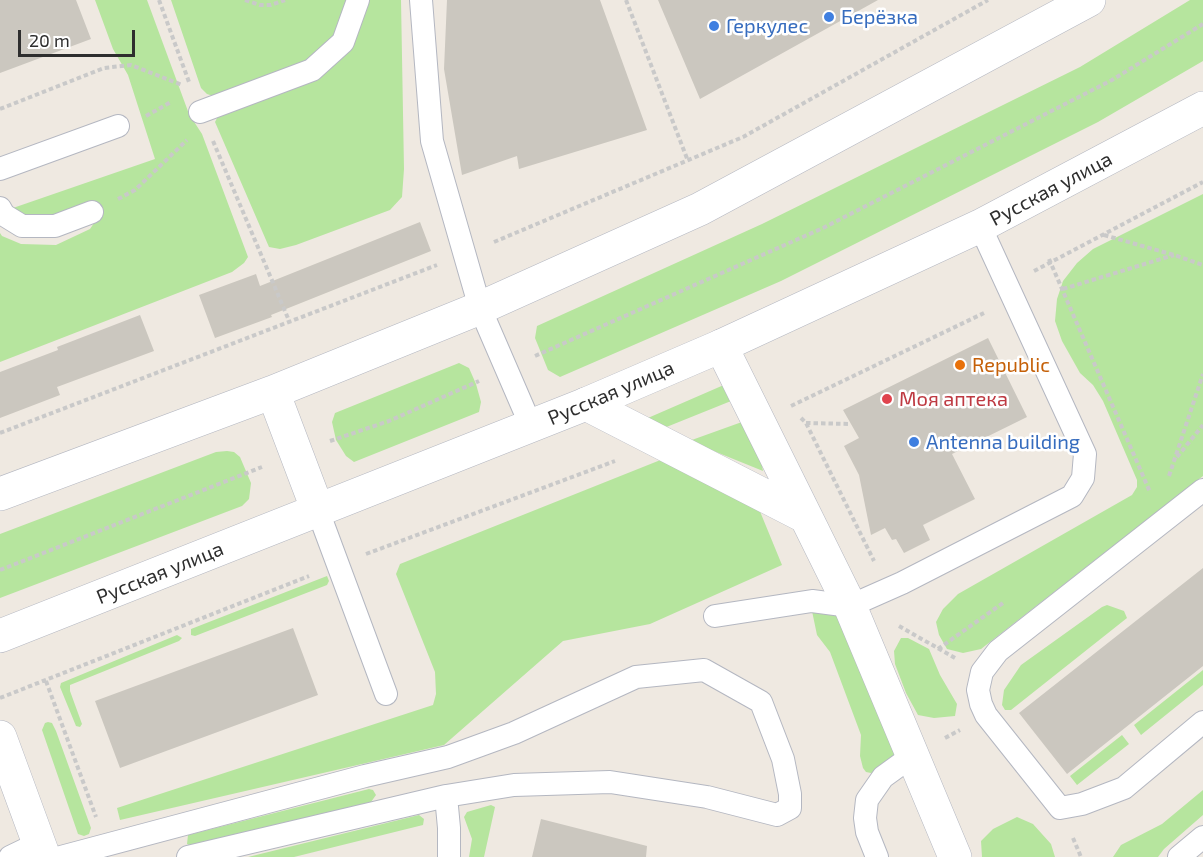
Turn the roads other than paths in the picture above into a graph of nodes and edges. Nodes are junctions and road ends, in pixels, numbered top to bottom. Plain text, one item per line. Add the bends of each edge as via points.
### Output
1 (358, 0) edge
2 (421, 0) edge
3 (1089, 0) edge
4 (1203, 108) edge
5 (202, 117) road end
6 (118, 126) road end
7 (0, 169) edge
8 (0, 208) edge
9 (92, 212) road end
10 (980, 226) junction
11 (480, 308) junction
12 (722, 346) junction
13 (273, 392) junction
14 (586, 404) junction
15 (531, 426) junction
16 (1203, 490) edge
17 (0, 494) edge
18 (318, 511) junction
19 (806, 517) junction
20 (850, 606) junction
21 (715, 616) dead end
22 (0, 636) edge
23 (386, 694) dead end
24 (1203, 722) edge
25 (0, 737) edge
26 (912, 756) junction
27 (446, 796) junction
28 (1203, 837) edge
29 (48, 852) edge
30 (10, 857) edge
31 (188, 857) edge
32 (449, 857) edge
33 (877, 857) edge
34 (955, 857) edge
35 (1179, 857) edge

1 - 5 lane via 343,42 312,70
2 - 11 lane via 432,141
3 - 11 main road via 700,209
4 - 10 main road, Русская улица
6 - 7 lane
8 - 9 lane via 22,226 55,226
10 - 12 main road, Русская улица
10 - 20 lane via 1085,454 1083,478 1072,496
11 - 13 main road
11 - 15 lane
12 - 14 main road, Русская улица
12 - 19 main road
13 - 17 main road
13 - 18 main road
14 - 15 main road, Русская улица
14 - 19 main road
15 - 18 main road, Русская улица
16 - 24 lane via 998,651 982,672 978,690 986,715 1060,808 1124,788
18 - 22 main road, Русская улица
18 - 23 lane
19 - 20 main road
20 - 21 lane via 812,601
20 - 26 main road
25 - 29 main road
26 - 33 lane via 883,777 867,800 867,832
26 - 34 main road
27 - 29 lane via 514,785 610,782 707,797 777,815 790,808 783,759 761,702 704,670 636,676 514,733 448,757 106,846
27 - 31 lane
27 - 32 lane
28 - 35 lane
29 - 30 lane

